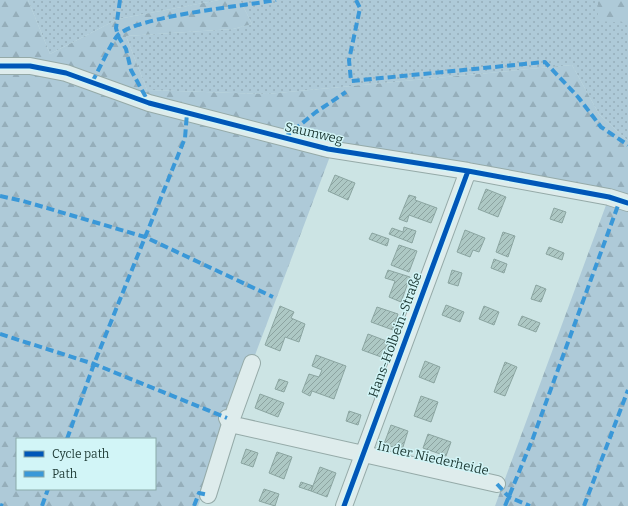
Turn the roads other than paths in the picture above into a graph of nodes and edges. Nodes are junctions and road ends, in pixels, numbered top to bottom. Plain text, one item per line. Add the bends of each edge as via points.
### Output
1 (0, 66) edge
2 (468, 171) junction
3 (628, 202) edge
4 (252, 364) dead end
5 (228, 421) junction
6 (363, 453) junction
7 (498, 484) dead end
8 (208, 495) dead end
9 (344, 506) edge

1 - 2 street, Saumweg via 30,66 66,73 149,102 328,148
2 - 3 street, Saumweg
2 - 6 street, Hans-Holbein-Straße
4 - 5 street
5 - 6 street, In der Niederheide
5 - 8 street
6 - 7 street, In der Niederheide
6 - 9 street, Hans-Holbein-Straße

